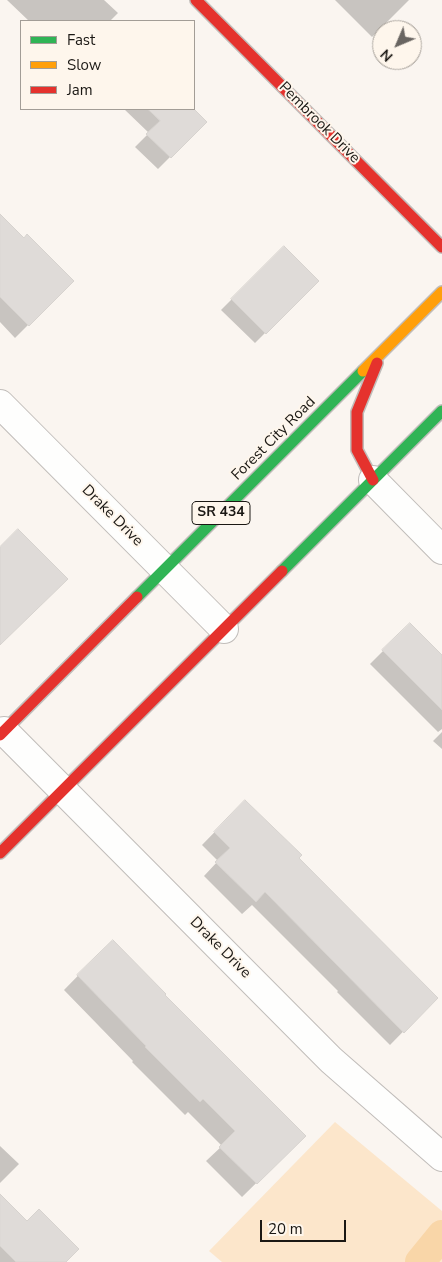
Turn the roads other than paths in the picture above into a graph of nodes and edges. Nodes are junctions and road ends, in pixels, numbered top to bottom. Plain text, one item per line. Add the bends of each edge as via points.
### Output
1 (196, 0) edge
2 (442, 247) edge
3 (442, 292) edge
4 (382, 352) junction
5 (0, 404) edge
6 (442, 411) edge
7 (373, 480) junction
8 (442, 550) edge
9 (166, 569) junction
10 (224, 628) junction
11 (2, 733) edge
12 (63, 790) junction
13 (0, 853) edge
14 (441, 1156) edge

1 - 2 main road, Pembrook Drive
3 - 4 main road, Forest City Road / SR 434
4 - 7 main road via 357,412 357,450
4 - 9 main road, Forest City Road / SR 434
5 - 9 street, Drake Drive
6 - 7 main road
7 - 8 street
7 - 10 main road
9 - 10 street, Drake Drive
9 - 11 main road, Forest City Road / SR 434
10 - 12 main road
11 - 12 street, Drake Drive
12 - 13 main road
12 - 14 street, Drake Drive via 331,1060

